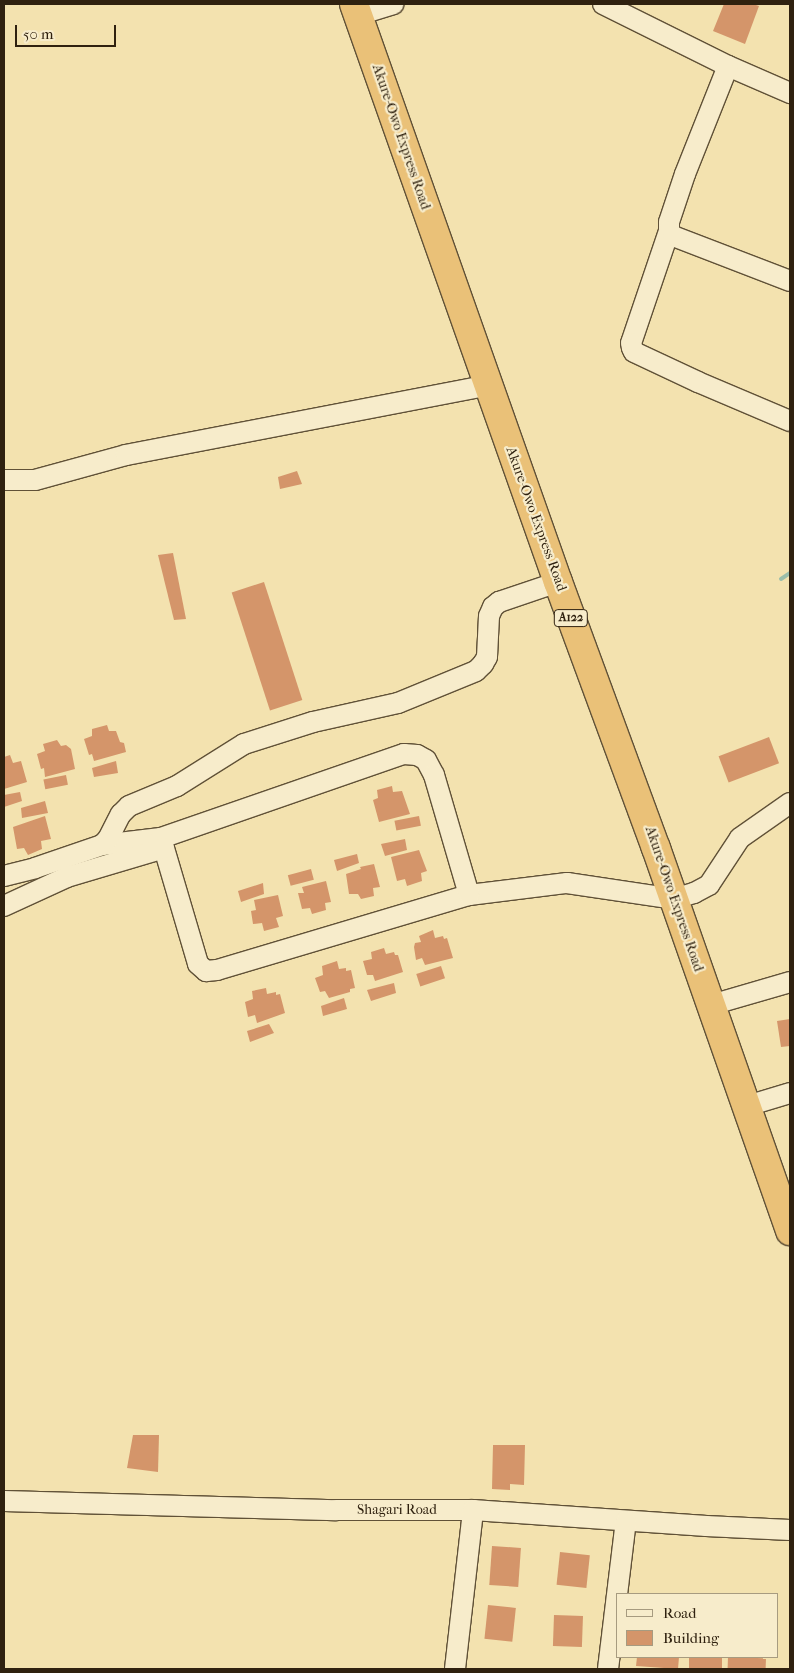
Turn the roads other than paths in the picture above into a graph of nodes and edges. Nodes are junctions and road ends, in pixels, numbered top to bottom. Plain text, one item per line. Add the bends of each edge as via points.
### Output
1 (393, 4) edge
2 (603, 4) edge
3 (356, 9) edge
4 (728, 66) junction
5 (790, 93) edge
6 (669, 231) junction
7 (790, 281) edge
8 (488, 385) junction
9 (790, 421) edge
10 (4, 480) edge
11 (558, 582) junction
12 (790, 804) edge
13 (163, 843) junction
14 (102, 845) junction
15 (4, 876) edge
16 (469, 895) junction
17 (674, 899) junction
18 (4, 906) edge
19 (790, 982) edge
20 (711, 1006) junction
21 (790, 1093) edge
22 (747, 1106) junction
23 (790, 1231) edge
24 (4, 1501) edge
25 (473, 1510) junction
26 (626, 1520) junction
27 (790, 1530) edge
28 (617, 1593) edge
29 (616, 1603) edge
30 (455, 1669) edge
31 (608, 1669) edge

1 - 3 street
2 - 4 street
3 - 8 highway, Akure-Owo Express Road / A122
4 - 5 street
4 - 6 street via 685,174
6 - 7 street via 673,236
6 - 9 street via 631,343 634,352
8 - 10 street via 126,454 35,480
8 - 11 highway, Akure-Owo Express Road / A122
11 - 14 street via 499,602 493,607 488,616 484,664 476,671 398,703 313,722 244,744 177,786 129,806 120,814
11 - 17 highway, Akure-Owo Express Road / A122
12 - 17 street via 740,838 709,885
13 - 14 street
13 - 16 street via 198,964 206,971
13 - 16 street via 404,754 417,755 426,760 434,775
13 - 18 street via 67,877
14 - 15 street
16 - 17 street via 567,883
17 - 20 highway, Akure-Owo Express Road / A122
19 - 20 street
20 - 22 highway, Akure-Owo Express Road / A122
21 - 22 street
22 - 23 highway, Akure-Owo Express Road / A122
24 - 25 street, Shagari Road via 336,1510
25 - 26 street, Shagari Road
25 - 30 street
26 - 27 street, Shagari Road
26 - 28 street
29 - 31 street

